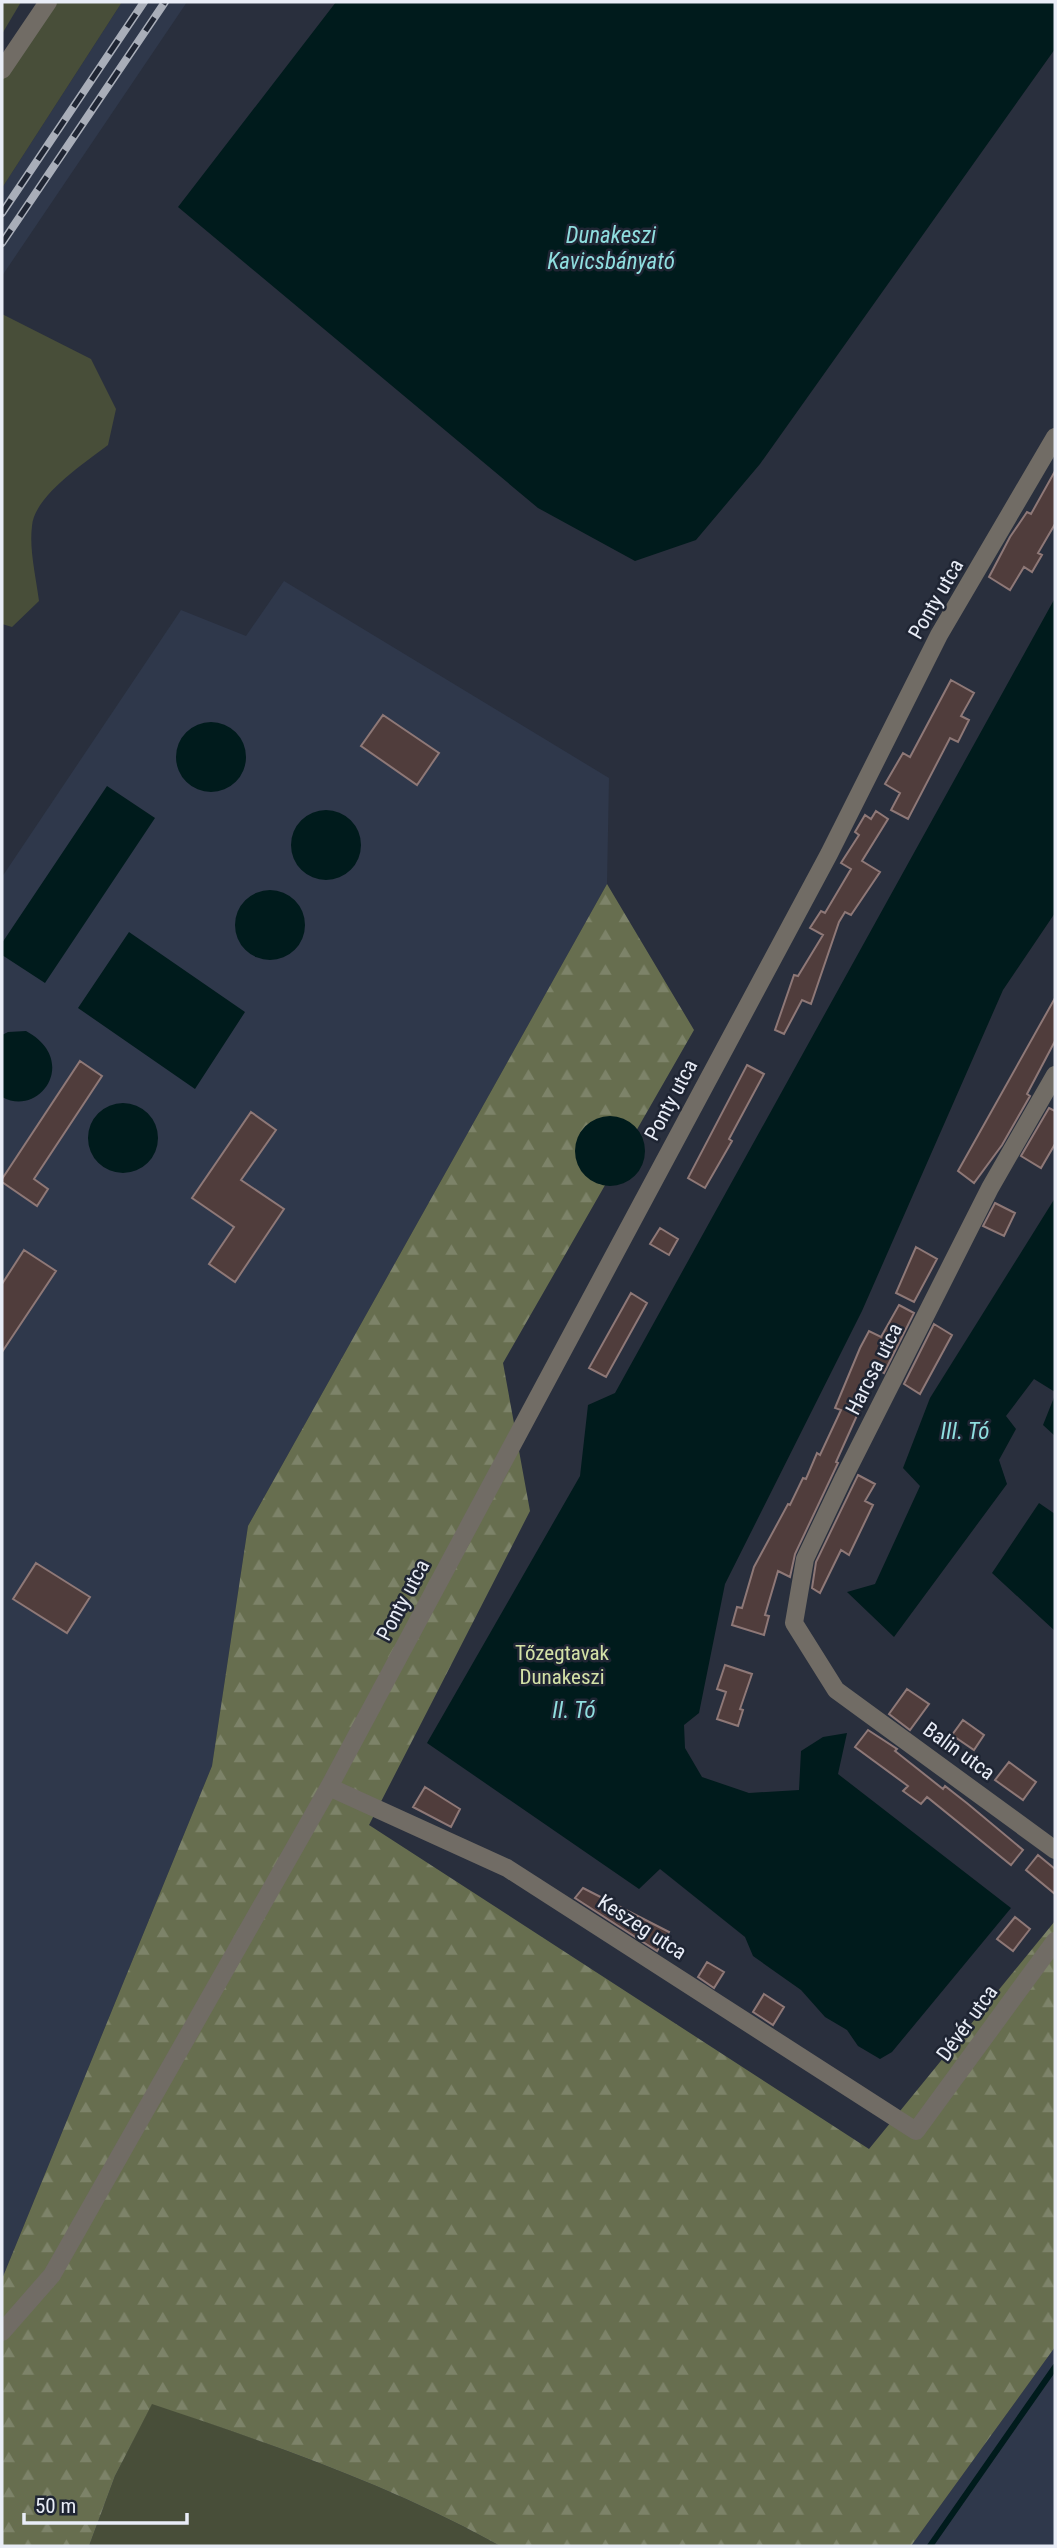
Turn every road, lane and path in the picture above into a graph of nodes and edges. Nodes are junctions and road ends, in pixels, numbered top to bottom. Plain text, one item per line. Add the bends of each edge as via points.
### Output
1 (48, 2) edge
2 (2, 70) edge
3 (1055, 437) edge
4 (1055, 1075) edge
5 (836, 1690) joint
6 (329, 1787) junction
7 (1055, 1850) edge
8 (1055, 1941) edge
9 (916, 2131) joint
10 (2, 2332) edge

1 - 2 street
3 - 6 street, Ponty utca via 939,635 829,854
4 - 5 street, Harcsa utca via 990,1188 805,1559 794,1623
5 - 7 street, Balin utca
6 - 9 street, Keszeg utca via 507,1868
6 - 10 street, Ponty utca via 52,2276
8 - 9 street, Dévér utca

